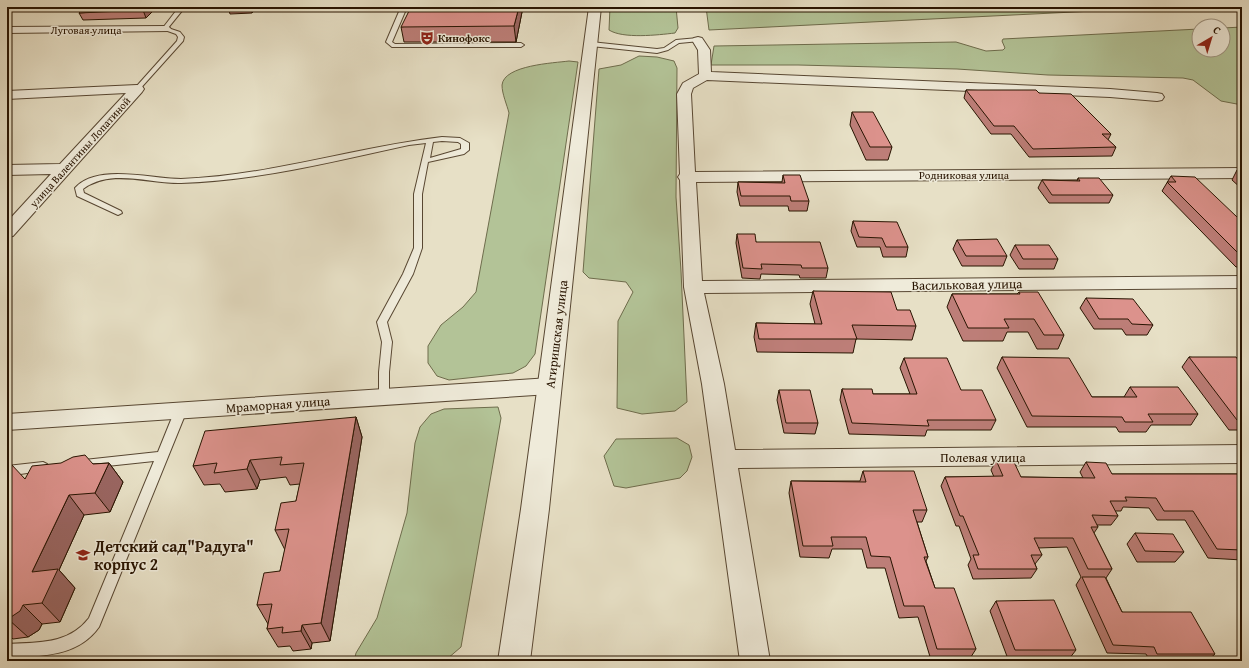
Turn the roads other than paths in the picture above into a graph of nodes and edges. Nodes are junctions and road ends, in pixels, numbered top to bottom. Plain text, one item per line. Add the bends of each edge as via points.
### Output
1 (182, 7) edge
2 (404, 7) edge
3 (595, 7) edge
4 (165, 29) junction
5 (7, 30) edge
6 (698, 40) joint
7 (591, 44) junction
8 (521, 45) dead end
9 (705, 76) junction
10 (137, 90) junction
11 (7, 95) edge
12 (1157, 97) dead end
13 (430, 140) junction
14 (425, 161) junction
15 (64, 169) junction
16 (7, 170) edge
17 (1242, 173) edge
18 (686, 177) junction
19 (118, 213) dead end
20 (7, 232) edge
21 (1242, 282) edge
22 (693, 287) junction
23 (550, 386) junction
24 (384, 397) junction
25 (181, 410) junction
26 (7, 422) edge
27 (1242, 454) edge
28 (162, 456) junction
29 (725, 459) junction
30 (69, 465) edge
31 (54, 466) edge
32 (7, 471) edge
33 (7, 651) edge
34 (514, 661) edge
35 (756, 661) edge

1 - 4 lane
2 - 8 lane via 389,42 394,46
3 - 7 street, Агиришская улица
4 - 5 street, Луговая улица
4 - 10 lane via 178,33 180,41
6 - 7 lane via 678,42 657,51
6 - 9 street via 704,50
7 - 23 street, Агиришская улица
9 - 12 street
9 - 18 street via 688,86 684,94
10 - 11 street
10 - 15 street, улица Валентины Лопатиной
13 - 14 lane
13 - 14 lane via 460,140 466,147 461,152
13 - 19 lane via 257,174 180,180 127,176 101,178 87,182 79,188 80,194 85,198
14 - 24 lane via 418,194 418,248 408,274 382,322 387,342
15 - 16 street
15 - 20 street, улица Валентины Лопатиной
17 - 18 street, Родниковая улица
18 - 22 street
21 - 22 street, Васильковая улица
22 - 29 street
23 - 24 street, Мраморная улица
23 - 34 street, Агиришская улица
24 - 25 street, Мраморная улица
25 - 26 street, Мраморная улица
25 - 28 lane
27 - 29 street, Полевая улица
28 - 30 lane
28 - 33 lane via 94,622 83,635 71,642 58,646
29 - 35 street
31 - 32 lane

